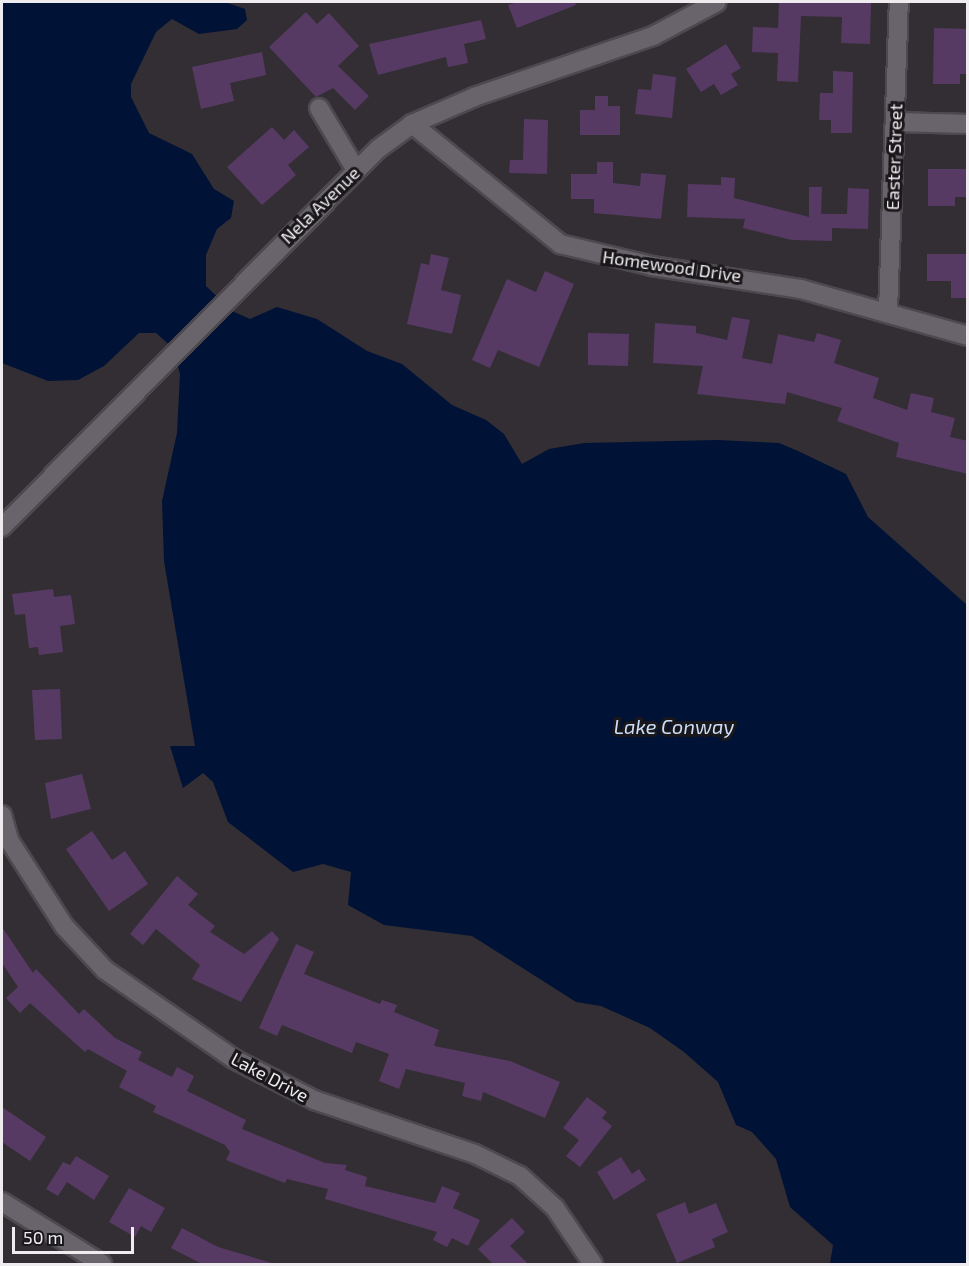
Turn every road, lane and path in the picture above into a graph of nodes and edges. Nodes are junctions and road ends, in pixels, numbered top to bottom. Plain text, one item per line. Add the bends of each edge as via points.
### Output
1 (717, 2) edge
2 (899, 2) edge
3 (319, 108) dead end
4 (895, 122) junction
5 (412, 124) junction
6 (968, 124) edge
7 (356, 170) junction
8 (888, 312) junction
9 (968, 336) edge
10 (2, 526) edge
11 (2, 815) edge
12 (2, 1203) edge
13 (102, 1264) edge
14 (593, 1264) edge

1 - 5 street, Nela Avenue via 653,36 474,97
2 - 4 street, Easter Street
3 - 7 street
4 - 6 street
4 - 8 street, Easter Street
5 - 7 street, Nela Avenue
5 - 8 street, Homewood Drive via 560,244 652,266 745,277
7 - 10 street, Nela Avenue via 159,363
8 - 9 street, Homewood Drive
11 - 14 street, Lake Drive via 9,840 64,926 113,976 234,1059 314,1100 475,1154 520,1176 555,1208
12 - 13 street

